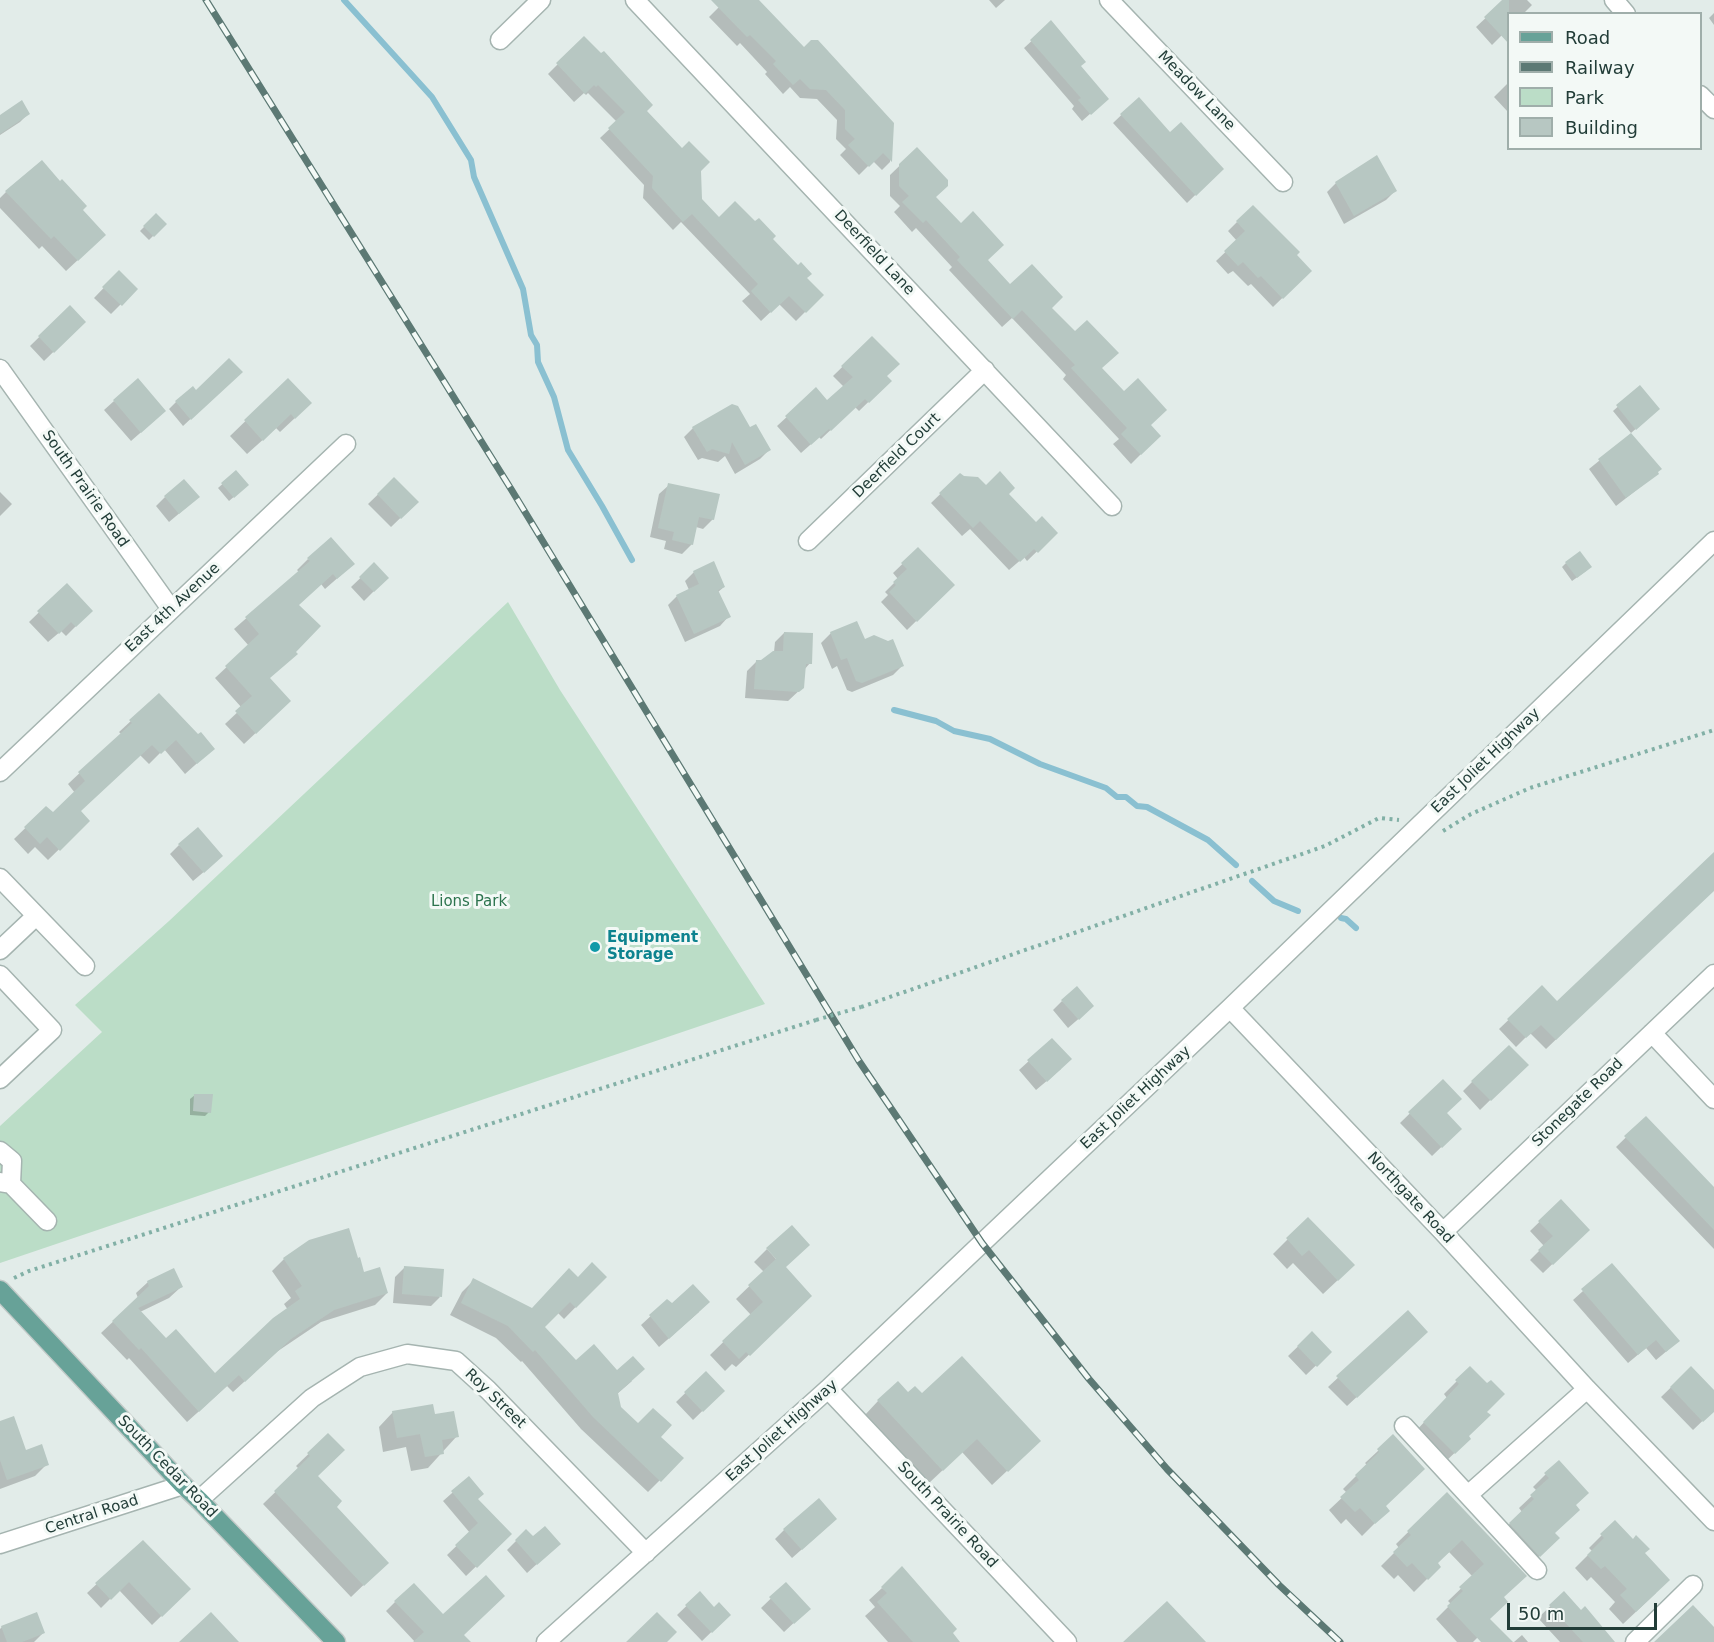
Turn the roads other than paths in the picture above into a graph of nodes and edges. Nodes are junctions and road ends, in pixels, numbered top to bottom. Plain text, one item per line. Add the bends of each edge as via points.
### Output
1 (541, 0) edge
2 (635, 0) edge
3 (1109, 0) edge
4 (1614, 0) edge
5 (1624, 12) edge
6 (500, 40) dead end
7 (1702, 96) edge
8 (1714, 109) edge
9 (1283, 182) dead end
10 (0, 369) edge
11 (985, 370) junction
12 (346, 444) dead end
13 (1112, 506) dead end
14 (808, 541) dead end
15 (1714, 541) edge
16 (171, 609) junction
17 (0, 772) edge
18 (0, 878) edge
19 (36, 916) junction
20 (0, 950) edge
21 (85, 966) dead end
22 (1714, 974) edge
23 (0, 975) edge
24 (1230, 1008) junction
25 (1652, 1033) junction
26 (0, 1079) edge
27 (1714, 1099) edge
28 (0, 1151) edge
29 (6, 1183) edge
30 (46, 1221) dead end
31 (1443, 1232) junction
32 (0, 1290) edge
33 (828, 1389) junction
34 (1587, 1389) junction
35 (1404, 1426) dead end
36 (183, 1485) junction
37 (1468, 1495) junction
38 (200, 1500) junction
39 (1714, 1521) edge
40 (0, 1544) edge
41 (646, 1553) junction
42 (1537, 1570) dead end
43 (1693, 1586) dead end
44 (336, 1642) edge
45 (546, 1642) edge
46 (1067, 1642) edge
47 (1635, 1642) edge

1 - 6 street
2 - 11 street, Deerfield Lane
3 - 9 street, Meadow Lane
4 - 5 street
7 - 8 street
10 - 16 street, South Prairie Road
11 - 13 street, Deerfield Lane
11 - 14 street, Deerfield Court
12 - 16 street, East 4th Avenue
15 - 24 street, East Joliet Highway
16 - 17 street, East 4th Avenue
18 - 19 street
19 - 20 street
19 - 21 street
22 - 25 street, Stonegate Road
23 - 26 street via 52,1030
24 - 31 street, Northgate Road
24 - 33 street, East Joliet Highway
25 - 27 street
25 - 31 street, Stonegate Road
28 - 29 street via 12,1161
29 - 30 street
31 - 34 street, Northgate Road
32 - 36 main road, South Cedar Road
33 - 41 street, East Joliet Highway
33 - 46 street, South Prairie Road
34 - 37 street
34 - 39 street, Northgate Road
35 - 37 street
36 - 38 main road, South Cedar Road
36 - 40 street, Central Road
37 - 42 street
38 - 41 street, Roy Street via 312,1398 360,1367 406,1354 456,1362
38 - 44 main road, South Cedar Road
41 - 45 street, East Joliet Highway
43 - 47 street

